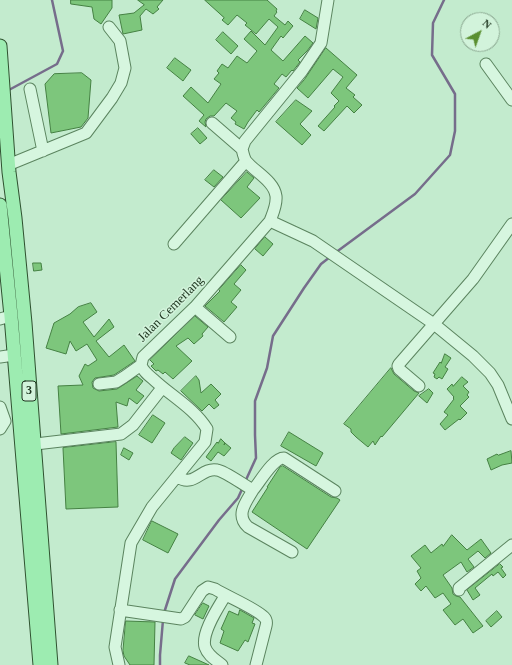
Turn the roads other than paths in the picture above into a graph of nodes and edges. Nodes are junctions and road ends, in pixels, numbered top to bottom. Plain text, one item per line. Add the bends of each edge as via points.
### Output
1 (325, 1) edge
2 (108, 27) dead end
3 (0, 46) edge
4 (486, 64) dead end
5 (30, 89) dead end
6 (512, 100) edge
7 (212, 124) dead end
8 (242, 149) junction
9 (43, 151) junction
10 (246, 161) junction
11 (8, 165) junction
12 (0, 205) edge
13 (270, 221) junction
14 (512, 224) edge
15 (174, 244) dead end
16 (195, 307) junction
17 (6, 317) edge
18 (434, 324) junction
19 (230, 337) dead end
20 (14, 355) junction
21 (0, 356) edge
22 (141, 365) junction
23 (99, 384) dead end
24 (419, 386) dead end
25 (162, 388) junction
26 (0, 407) edge
27 (512, 419) edge
28 (20, 420) junction
29 (3, 425) edge
30 (28, 445) junction
31 (177, 477) junction
32 (253, 490) junction
33 (335, 491) dead end
34 (512, 546) edge
35 (292, 552) dead end
36 (459, 590) dead end
37 (225, 596) junction
38 (120, 610) junction
39 (40, 665) edge
40 (51, 665) edge
41 (118, 665) edge
42 (222, 665) edge
43 (256, 665) edge

1 - 8 street via 321,44 245,141
2 - 9 street via 120,41 125,68 121,83 86,132
3 - 11 main road, 3
4 - 6 street
5 - 9 street
7 - 8 street
8 - 10 street, Jalan Cemerlang
9 - 11 street
10 - 13 street, Jalan Cemerlang via 267,181 276,196
10 - 15 street
11 - 30 main road, 3 via 25,323
12 - 17 main road, 3
13 - 16 street, Jalan Cemerlang
13 - 18 street via 313,241
14 - 18 street via 473,279
16 - 19 street
16 - 22 street, Jalan Cemerlang via 151,348 143,357
17 - 20 main road, 3
18 - 24 street via 398,366
18 - 27 street via 490,373 498,385
20 - 21 street
20 - 28 main road, 3
22 - 23 street via 116,382
22 - 25 street
25 - 30 street via 133,425 121,434
25 - 31 street via 202,420 207,429 205,442
26 - 29 street
28 - 29 street
28 - 30 main road, 3
30 - 39 main road, 3
30 - 40 main road, 3
31 - 32 street via 183,481 191,480 210,470 218,470
31 - 38 street via 152,507 131,543
32 - 33 street via 275,461 284,458
32 - 35 street via 242,508 244,523
34 - 36 street
37 - 38 street via 208,587 202,591 181,619
37 - 42 street via 204,637 205,649
37 - 43 street via 256,612 267,622
38 - 41 street via 115,647

